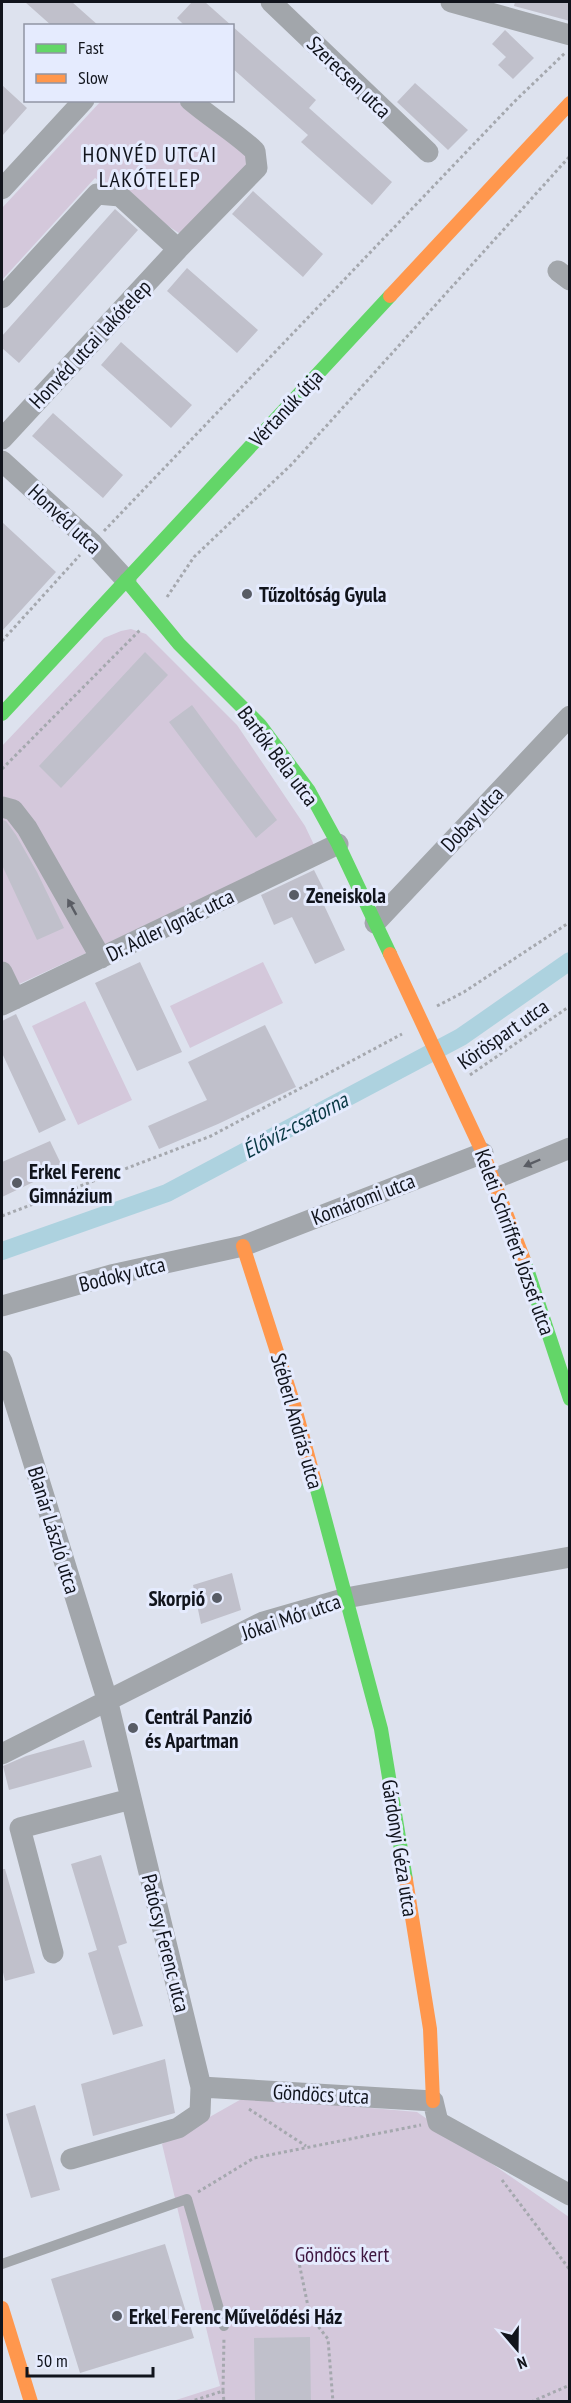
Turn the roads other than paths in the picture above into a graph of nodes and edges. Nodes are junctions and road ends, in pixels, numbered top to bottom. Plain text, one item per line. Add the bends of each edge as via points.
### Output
1 (271, 2) edge
2 (451, 2) edge
3 (570, 35) edge
4 (82, 102) edge
5 (192, 102) edge
6 (570, 103) edge
7 (428, 152) dead end
8 (2, 189) edge
9 (178, 249) junction
10 (2, 298) edge
11 (2, 439) edge
12 (2, 461) edge
13 (126, 580) junction
14 (2, 714) edge
15 (570, 716) edge
16 (2, 807) edge
17 (338, 844) junction
18 (375, 923) junction
19 (101, 958) junction
20 (2, 972) edge
21 (8, 1002) edge
22 (421, 1019) joint
23 (570, 1148) edge
24 (483, 1153) junction
25 (494, 1179) junction
26 (243, 1246) junction
27 (2, 1306) edge
28 (2, 1361) edge
29 (570, 1399) edge
30 (570, 1557) edge
31 (346, 1598) junction
32 (107, 1699) junction
33 (2, 1754) edge
34 (131, 1799) junction
35 (53, 1953) dead end
36 (201, 2087) junction
37 (433, 2101) junction
38 (72, 2159) dead end
39 (570, 2195) edge
40 (2, 2264) edge
41 (2, 2308) edge
42 (224, 2326) road end
43 (31, 2402) edge

1 - 7 street, Szerecsen utca
2 - 3 street
4 - 8 street
5 - 9 street, Honvéd utcai lakótelep via 255,151 257,168
6 - 13 main road, Vértanúk útja
9 - 10 street via 120,196 97,194
9 - 11 street, Honvéd utcai lakótelep
12 - 13 street, Honvéd utca via 92,543
13 - 14 main road, Vértanúk útja
13 - 17 main road, Bartók Béla utca via 179,644 260,725 309,791
15 - 18 street, Dobay utca
19 -> 16 street via 27,828 13,810
17 - 18 main road, Bartók Béla utca
17 - 19 street, Dr. Adler Ignác utca
18 - 22 main road, Bartók Béla utca
19 - 21 street, Dr. Adler Ignác utca
20 - 21 street
22 - 24 main road, Keleti Schriffert József utca
23 -> 25 street
24 - 25 main road, Keleti Schriffert József utca
24 - 26 street, Komáromi utca
25 - 29 main road, Keleti Schriffert József utca
26 - 27 street, Bodoky utca via 111,1275
26 - 31 main road, Stéberl András utca via 295,1408
28 - 32 street, Blanár László utca
30 - 31 street, Jókai Mór utca
31 - 32 street, Jókai Mór utca via 262,1622
31 - 37 main road, Gárdonyi Géza utca via 381,1729 430,2030
32 - 33 street, Jókai Mór utca
32 - 34 street, Patócsy Ferenc utca
34 - 35 street via 20,1828
34 - 36 street, Patócsy Ferenc utca
36 - 37 street, Göndöcs utca
36 - 38 street via 200,2113 177,2128
37 - 39 street via 438,2122
40 - 42 lane via 187,2199
41 - 43 main road

